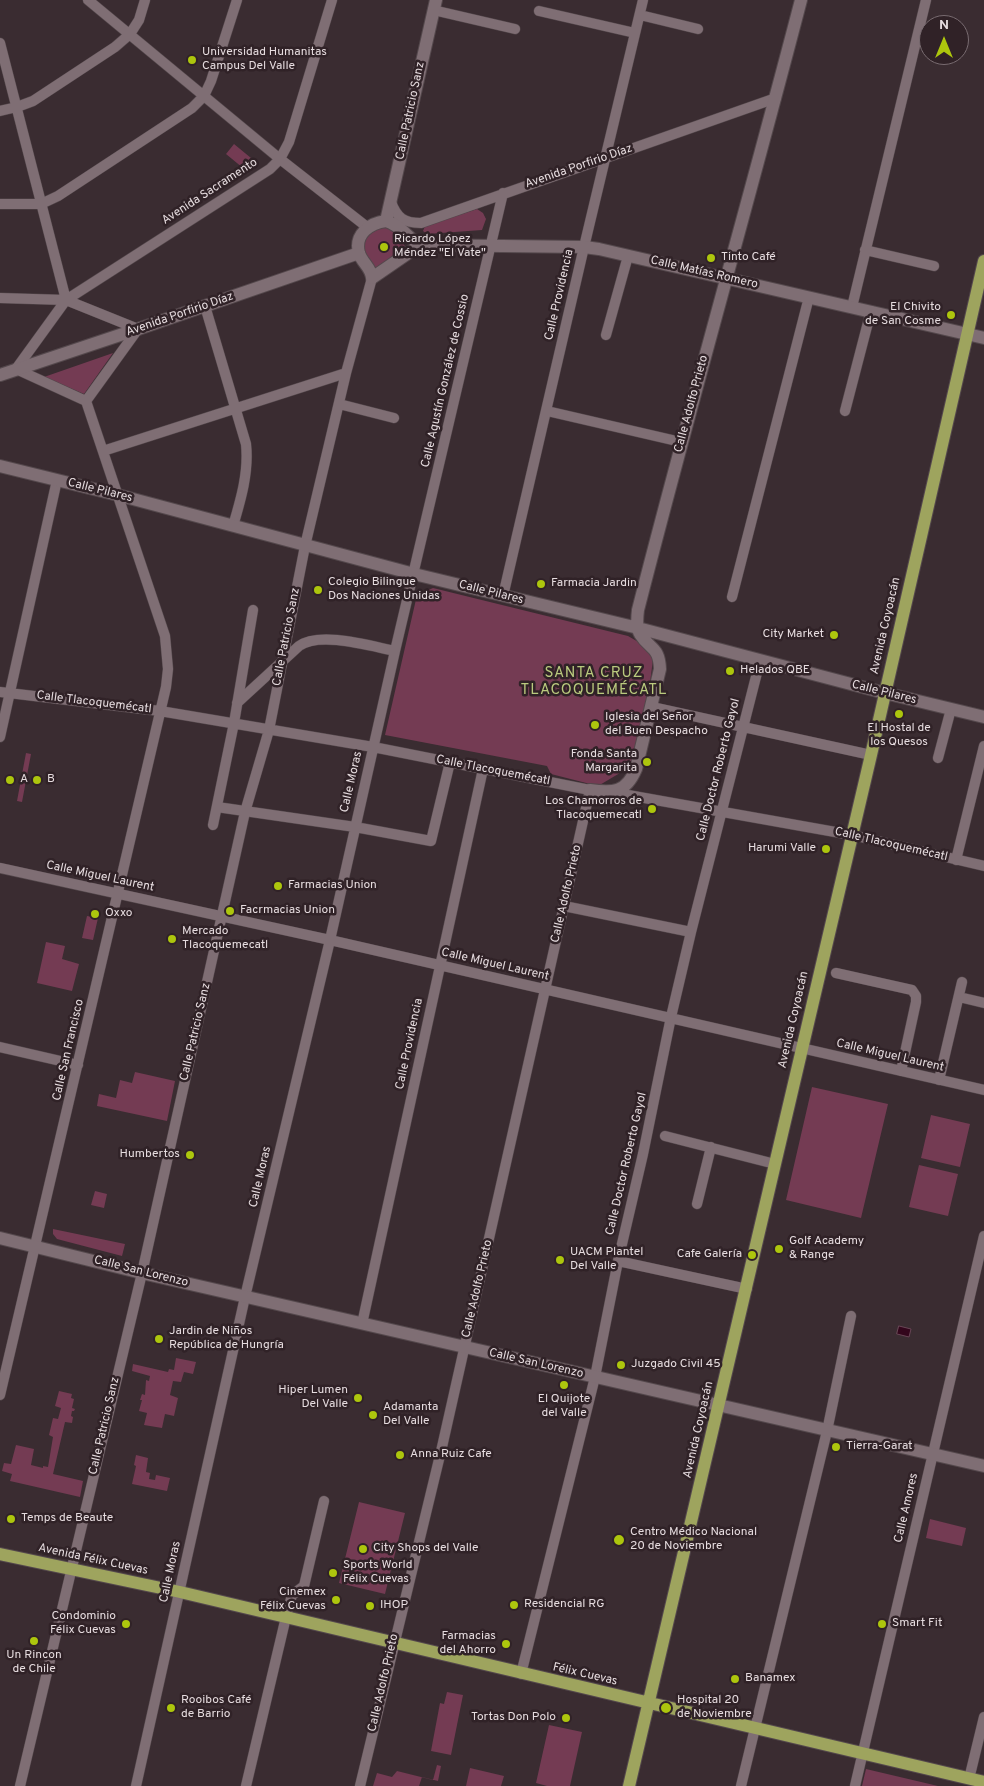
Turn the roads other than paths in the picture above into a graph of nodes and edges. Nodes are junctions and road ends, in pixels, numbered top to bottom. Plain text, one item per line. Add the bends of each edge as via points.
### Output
1 (88, 0) edge
2 (145, 0) edge
3 (237, 0) edge
4 (332, 0) edge
5 (643, 0) edge
6 (801, 0) edge
7 (926, 0) edge
8 (434, 5) edge
9 (539, 10) dead end
10 (640, 14) junction
11 (515, 29) dead end
12 (698, 29) dead end
13 (635, 33) junction
14 (130, 34) junction
15 (0, 43) edge
16 (204, 96) junction
17 (776, 98) junction
18 (17, 107) junction
19 (0, 110) edge
20 (280, 159) junction
21 (605, 159) junction
22 (503, 193) junction
23 (391, 202) junction
24 (0, 204) edge
25 (42, 204) junction
26 (386, 222) junction
27 (367, 227) junction
28 (420, 245) junction
29 (491, 246) junction
30 (584, 247) junction
31 (866, 250) junction
32 (359, 253) junction
33 (628, 256) junction
34 (984, 261) edge
35 (934, 266) dead end
36 (727, 277) junction
37 (372, 278) junction
38 (809, 297) junction
39 (0, 298) edge
40 (66, 300) junction
41 (205, 306) junction
42 (852, 307) junction
43 (871, 311) junction
44 (138, 329) junction
45 (967, 334) junction
46 (606, 335) dead end
47 (984, 338) edge
48 (16, 369) junction
49 (346, 373) junction
50 (0, 374) edge
51 (86, 401) junction
52 (339, 404) junction
53 (235, 409) junction
54 (547, 411) junction
55 (844, 411) dead end
56 (394, 418) dead end
57 (681, 442) junction
58 (103, 451) junction
59 (0, 466) edge
60 (58, 480) junction
61 (118, 494) junction
62 (233, 526) junction
63 (305, 546) junction
64 (414, 574) junction
65 (502, 596) junction
66 (732, 598) dead end
67 (253, 610) dead end
68 (638, 628) junction
69 (395, 651) junction
70 (760, 661) junction
71 (282, 662) junction
72 (5, 693) edge
73 (885, 693) junction
74 (237, 703) junction
75 (652, 707) junction
76 (950, 709) junction
77 (160, 711) junction
78 (984, 717) edge
79 (234, 723) junction
80 (743, 727) junction
81 (269, 730) junction
82 (0, 737) edge
83 (984, 746) edge
84 (373, 747) junction
85 (871, 755) junction
86 (938, 758) dead end
87 (450, 762) junction
88 (484, 769) junction
89 (629, 782) junction
90 (590, 790) junction
91 (611, 792) junction
92 (632, 796) junction
93 (217, 807) junction
94 (245, 812) junction
95 (722, 812) junction
96 (213, 825) dead end
97 (355, 827) junction
98 (852, 835) junction
99 (956, 860) junction
100 (984, 866) edge
101 (0, 868) edge
102 (118, 894) junction
103 (564, 906) junction
104 (223, 917) junction
105 (691, 932) junction
106 (330, 940) junction
107 (440, 965) junction
108 (836, 973) dead end
109 (962, 982) dead end
110 (545, 990) junction
111 (959, 997) junction
112 (984, 1003) edge
113 (671, 1018) junction
114 (0, 1047) edge
115 (801, 1048) junction
116 (78, 1065) junction
117 (901, 1071) junction
118 (939, 1080) junction
119 (984, 1090) edge
120 (665, 1136) dead end
121 (711, 1147) junction
122 (775, 1164) junction
123 (697, 1204) dead end
124 (984, 1236) edge
125 (0, 1238) edge
126 (35, 1246) junction
127 (618, 1260) junction
128 (142, 1273) junction
129 (747, 1289) junction
130 (245, 1297) junction
131 (851, 1316) dead end
132 (362, 1324) junction
133 (465, 1347) junction
134 (595, 1377) junction
135 (0, 1395) edge
136 (719, 1406) junction
137 (827, 1430) junction
138 (933, 1455) junction
139 (984, 1466) edge
140 (324, 1501) dead end
141 (0, 1554) edge
142 (72, 1569) junction
143 (180, 1592) junction
144 (286, 1617) junction
145 (393, 1643) junction
146 (521, 1674) junction
147 (648, 1704) junction
148 (984, 1718) edge
149 (754, 1729) junction
150 (863, 1754) junction
151 (969, 1779) junction
152 (984, 1782) edge
153 (20, 1786) edge
154 (136, 1786) edge
155 (246, 1786) edge
156 (360, 1786) edge
157 (629, 1786) edge
158 (741, 1786) edge
159 (855, 1786) edge

1 - 14 street
2 - 14 street via 139,20
3 - 16 street
4 - 20 street, Avenida Sacramento
5 - 10 street, Calle Providencia
6 - 17 street, Calle Adolfo Prieto
7 - 31 street
8 - 11 street
8 - 23 street, Calle Patricio Sanz
9 - 13 street
10 - 12 street
10 - 13 street, Calle Providencia
13 - 21 street, Calle Providencia
14 - 16 street
14 - 18 street via 116,47 33,101
15 - 18 street
16 - 20 street
16 - 25 street via 192,108
17 - 21 street, Avenida Porfirio Díaz
17 - 36 street, Calle Adolfo Prieto
18 - 19 street
18 - 25 street
20 - 27 street
20 - 40 street, Avenida Sacramento via 270,169
21 - 22 street, Avenida Porfirio Díaz
21 - 30 street, Calle Providencia
22 - 23 street, Avenida Porfirio Díaz via 421,223 402,219 395,213
22 - 29 street, Calle Agustín González de Cossio
23 - 26 street, Calle Patricio Sanz
24 - 25 street
25 - 40 street
26 - 27 street via 376,222
26 - 28 street via 399,227
27 - 32 street via 358,244
28 - 29 street, Calle Matías Romero
28 - 37 street
29 - 30 street, Calle Matías Romero
29 - 64 street, Calle Agustín González de Cossio
30 - 33 street, Calle Matías Romero
30 - 54 street, Calle Providencia
31 - 35 street
31 - 42 street
32 - 37 street via 371,270
32 - 41 street, Avenida Porfirio Díaz
33 - 36 street, Calle Matías Romero
33 - 46 street
34 - 45 main road, Avenida Coyoacán
36 - 38 street, Calle Matías Romero
36 - 57 street, Calle Adolfo Prieto
37 - 49 street, Calle Patricio Sanz
38 - 42 street, Calle Matías Romero
38 - 66 street
39 - 40 street
40 - 44 street
40 - 48 street
41 - 44 street, Avenida Porfirio Díaz
41 - 53 street
42 - 43 street, Calle Matías Romero
43 - 45 street, Calle Matías Romero
43 - 55 street
44 - 48 street, Avenida Porfirio Díaz
44 - 51 street
45 - 47 street, Calle Matías Romero
45 - 73 main road, Avenida Coyoacán
48 - 50 street, Avenida Porfirio Díaz
48 - 51 street
49 - 52 street, Calle Patricio Sanz
49 - 53 street
51 - 58 street, Calle San Francisco
52 - 56 street
52 - 63 street, Calle Patricio Sanz
53 - 58 street
53 - 62 street via 248,460
54 - 57 street
54 - 65 street, Calle Providencia
57 - 68 street, Calle Adolfo Prieto via 638,610
58 - 61 street, Calle San Francisco
59 - 60 street, Calle Pilares
60 - 61 street, Calle Pilares
60 - 72 street
61 - 62 street, Calle Pilares
61 - 77 street, Calle San Francisco via 166,636 168,668
62 - 63 street, Calle Pilares
63 - 64 street, Calle Pilares
63 - 71 street, Calle Patricio Sanz
64 - 65 street, Calle Pilares
64 - 69 street, Calle Moras
65 - 68 street, Calle Pilares
67 - 74 street
68 - 70 street, Calle Pilares
68 - 75 street via 658,653 660,661
69 - 71 street via 316,639 304,642
69 - 84 street, Calle Moras
70 - 73 street, Calle Pilares
70 - 80 street, Calle Doctor Roberto Gayol
71 - 74 street
71 - 81 street, Calle Patricio Sanz
72 - 77 street, Calle Tlacoquemécatl
72 - 82 street
73 - 76 street, Calle Pilares
73 - 85 main road, Avenida Coyoacán
74 - 79 street
75 - 80 street
75 - 89 street via 636,769
76 - 78 street, Calle Pilares
76 - 86 street
77 - 79 street, Calle Tlacoquemécatl
77 - 102 street, Calle San Francisco
79 - 81 street, Calle Tlacoquemécatl
79 - 93 street
80 - 85 street
80 - 95 street, Calle Doctor Roberto Gayol
81 - 84 street, Calle Tlacoquemécatl
81 - 94 street, Calle Patricio Sanz
83 - 99 street
84 - 87 street, Calle Tlacoquemécatl
84 - 97 street, Calle Moras
85 - 98 main road, Avenida Coyoacán
87 - 88 street, Calle Tlacoquemécatl
87 - 97 street via 432,842
88 - 90 street, Calle Tlacoquemécatl
88 - 107 street, Calle Providencia
89 - 91 street
89 - 92 street
90 - 91 street, Calle Tlacoquemécatl
90 - 103 street, Calle Adolfo Prieto
91 - 92 street, Calle Tlacoquemécatl
92 - 95 street, Calle Tlacoquemécatl
93 - 94 street
93 - 96 street
94 - 97 street
94 - 104 street, Calle Patricio Sanz
95 - 98 street, Calle Tlacoquemécatl
95 - 105 street, Calle Doctor Roberto Gayol
97 - 106 street, Calle Moras
98 - 99 street, Calle Tlacoquemécatl
98 - 115 main road, Avenida Coyoacán
99 - 100 street, Calle Tlacoquemécatl
101 - 102 street, Calle Miguel Laurent
102 - 104 street, Calle Miguel Laurent
102 - 116 street, Calle San Francisco
103 - 105 street
103 - 110 street, Calle Adolfo Prieto
104 - 106 street, Calle Miguel Laurent
104 - 128 street, Calle Patricio Sanz
105 - 113 street, Calle Doctor Roberto Gayol
106 - 107 street, Calle Miguel Laurent
106 - 130 street, Calle Moras
107 - 110 street, Calle Miguel Laurent
107 - 132 street, Calle Providencia
108 - 117 street via 914,993 916,1002
109 - 111 street
110 - 113 street, Calle Miguel Laurent
110 - 133 street, Calle Adolfo Prieto
111 - 112 street
111 - 118 street
113 - 115 street, Calle Miguel Laurent
113 - 127 street, Calle Doctor Roberto Gayol
114 - 116 street
115 - 117 street, Calle Miguel Laurent
115 - 122 main road, Avenida Coyoacán
116 - 126 street, Calle San Francisco
117 - 118 street, Calle Miguel Laurent
118 - 119 street, Calle Miguel Laurent
120 - 121 street
121 - 122 street
121 - 123 street
122 - 129 main road, Avenida Coyoacán
124 - 138 street, Calle Amores
125 - 126 street, Calle San Lorenzo
126 - 128 street, Calle San Lorenzo
126 - 135 street, Calle San Francisco
127 - 129 street
127 - 134 street, Calle Doctor Roberto Gayol
128 - 130 street, Calle San Lorenzo
128 - 142 street, Calle Patricio Sanz
129 - 136 main road, Avenida Coyoacán
130 - 132 street, Calle San Lorenzo
130 - 143 street, Calle Moras
131 - 137 street
132 - 133 street, Calle San Lorenzo
133 - 134 street, Calle San Lorenzo
133 - 145 street, Calle Adolfo Prieto
134 - 136 street, Calle San Lorenzo
134 - 146 street, Calle Doctor Roberto Gayol
136 - 137 street, Calle San Lorenzo
136 - 147 main road, Avenida Coyoacán
137 - 138 street, Calle San Lorenzo
137 - 149 street
138 - 139 street, Calle San Lorenzo
138 - 150 street, Calle Amores
140 - 144 street via 304,1586 292,1595
141 - 142 main road, Avenida Félix Cuevas
142 - 143 main road, Avenida Félix Cuevas
142 - 153 street, Calle Patricio Sanz
143 - 144 main road, Félix Cuevas
143 - 154 street, Calle Moras
144 - 145 main road, Félix Cuevas
144 - 155 street
145 - 146 main road, Félix Cuevas
145 - 156 street, Calle Adolfo Prieto
146 - 147 main road, Félix Cuevas
147 - 149 main road, Félix Cuevas
147 - 157 main road, Avenida Coyoacán
148 - 151 street
149 - 150 main road, Félix Cuevas
149 - 158 street
150 - 151 main road, Félix Cuevas
150 - 159 street, Calle Amores
151 - 152 main road, Félix Cuevas

